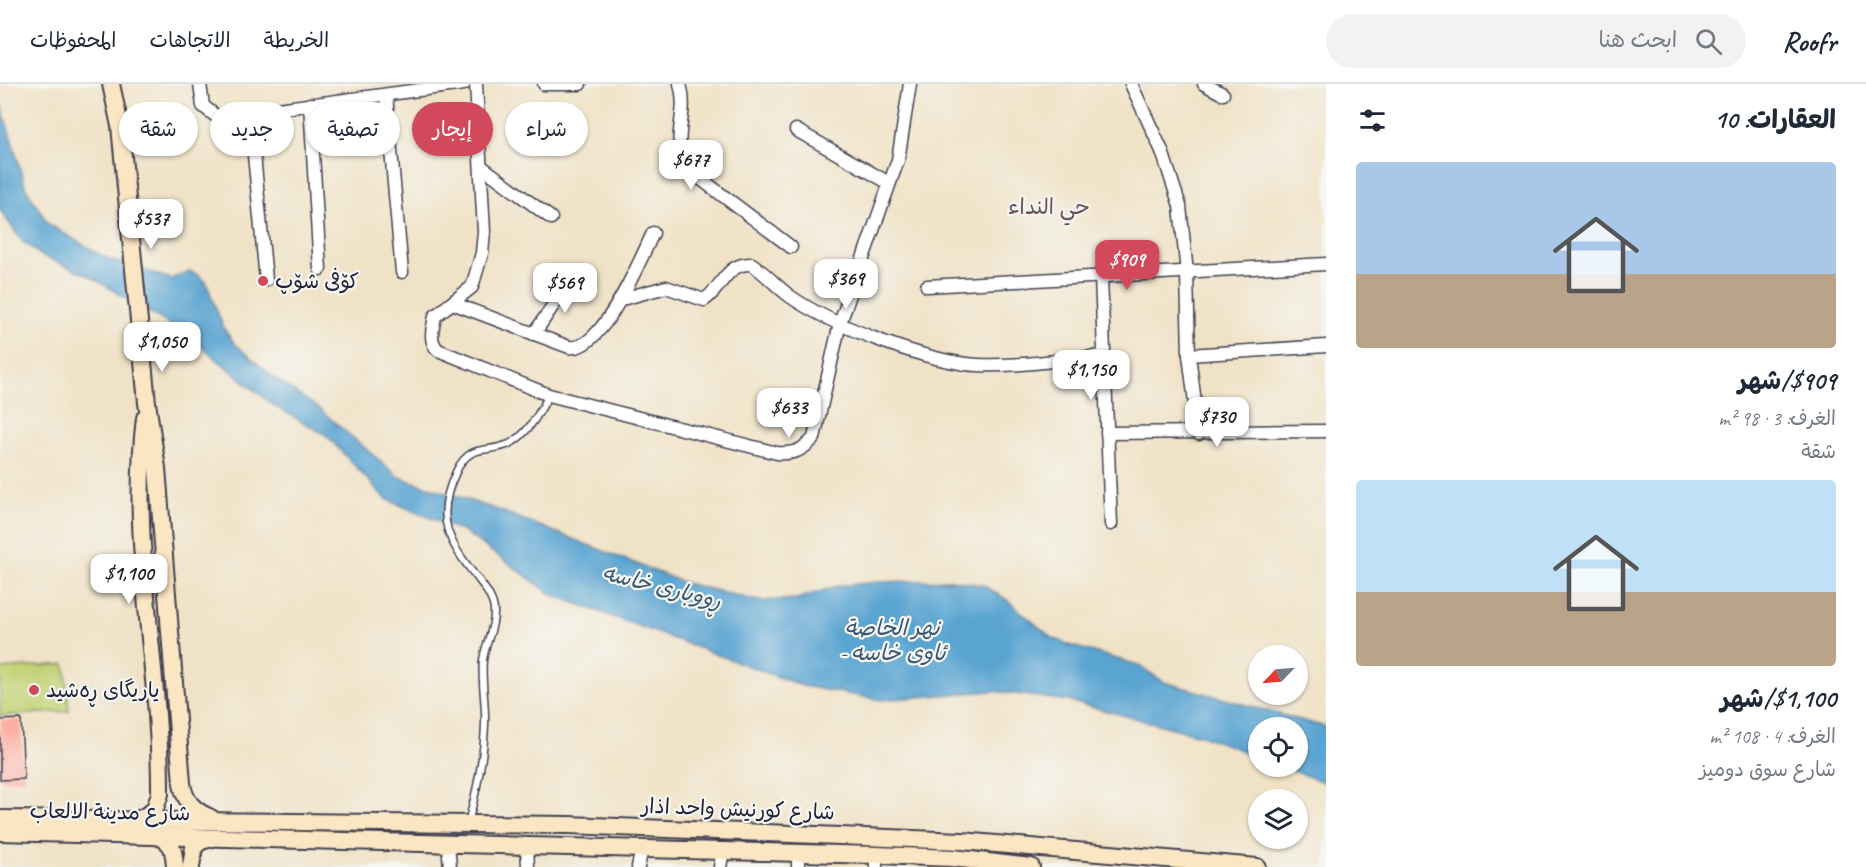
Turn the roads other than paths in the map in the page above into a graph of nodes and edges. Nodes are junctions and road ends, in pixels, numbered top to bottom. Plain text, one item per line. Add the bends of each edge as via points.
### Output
1 (111, 84) edge
2 (122, 84) edge
3 (200, 84) edge
4 (464, 84) edge
5 (476, 84) edge
6 (544, 84) edge
7 (580, 84) edge
8 (680, 84) edge
9 (910, 84) edge
10 (1131, 84) edge
11 (1204, 84) edge
12 (1222, 94) dead end
13 (386, 95) junction
14 (121, 102) edge
15 (327, 102) edge
16 (210, 113) edge
17 (119, 121) edge
18 (796, 130) dead end
19 (124, 156) edge
20 (254, 156) edge
21 (313, 156) edge
22 (481, 166) junction
23 (889, 183) junction
24 (551, 218) dead end
25 (653, 232) dead end
26 (791, 247) dead end
27 (1326, 264) edge
28 (320, 269) dead end
29 (402, 272) dead end
30 (1187, 273) junction
31 (572, 277) dead end
32 (1101, 277) junction
33 (266, 280) dead end
34 (927, 286) dead end
35 (622, 298) junction
36 (452, 303) junction
37 (840, 324) junction
38 (534, 334) junction
39 (1326, 346) edge
40 (1189, 355) junction
41 (1104, 356) junction
42 (549, 395) junction
43 (147, 402) junction
44 (1326, 431) edge
45 (1107, 434) junction
46 (1199, 434) junction
47 (1111, 524) dead end
48 (0, 819) edge
49 (135, 819) junction
50 (216, 820) junction
51 (468, 823) junction
52 (569, 825) junction
53 (0, 832) edge
54 (149, 834) junction
55 (218, 837) junction
56 (448, 844) junction
57 (527, 846) junction
58 (568, 846) junction
59 (642, 849) junction
60 (722, 860) edge
61 (798, 860) edge
62 (876, 861) edge
63 (953, 863) edge
64 (175, 867) edge
65 (191, 867) edge
66 (450, 867) edge
67 (528, 867) edge
68 (638, 867) edge
69 (1031, 867) edge
70 (1257, 867) edge

1 - 17 main road
2 - 14 main road
3 - 16 street via 203,106
4 - 13 street
5 - 22 street
6 - 7 street
8 - 26 street via 684,113 678,143 689,170
9 - 23 street via 905,130
10 - 30 street via 1172,175 1180,206
11 - 12 street
13 - 15 street
13 - 29 street
18 - 23 street
19 - 43 main road
20 - 33 street
21 - 28 street
22 - 24 street
22 - 36 street via 482,253 472,287
23 - 37 street
25 - 35 street
27 - 30 street
30 - 32 street
30 - 40 street
31 - 38 street
32 - 34 street
32 - 41 street
35 - 37 street via 666,287 704,300 725,275 746,264 757,268 791,297
35 - 38 street via 580,347
36 - 38 street
36 - 42 street via 435,316 431,339 438,350
37 - 41 street via 897,346 967,364
37 - 42 street via 814,438 804,449 791,454
39 - 40 street
40 - 46 street
41 - 45 street
42 - 51 lane via 532,423 509,444 484,447 461,462 443,512 458,553 491,599 494,611 483,659 482,763
43 - 49 main road via 140,507 160,789 156,809 147,817
43 - 50 main road via 157,468 183,790 193,808
44 - 46 street
45 - 46 street
45 - 47 street
48 - 49 main road, شارع مدينة الالعاب
49 - 50 main road, شارع مدينة الالعاب
50 - 51 main road, شارع كورنيش واحد اذار
51 - 52 main road, شارع كورنيش واحد اذار
52 - 58 main road
52 - 70 main road, شارع كورنيش واحد اذار via 962,841
53 - 54 main road, شارع مدينة الالعاب
54 - 55 main road, شارع مدينة الالعاب
54 - 64 main road via 164,837 171,844
55 - 56 main road, شارع كورنيش واحد اذار
55 - 65 main road via 196,844
56 - 57 main road, شارع كورنيش واحد اذار
56 - 66 street
57 - 58 main road, شارع كورنيش واحد اذار
57 - 67 street
58 - 59 main road, شارع كورنيش واحد اذار
59 - 60 main road, شارع كورنيش واحد اذار
59 - 68 street
60 - 61 main road, شارع كورنيش واحد اذار
61 - 62 main road, شارع كورنيش واحد اذار
62 - 63 main road, شارع كورنيش واحد اذار
63 - 69 main road, شارع كورنيش واحد اذار

